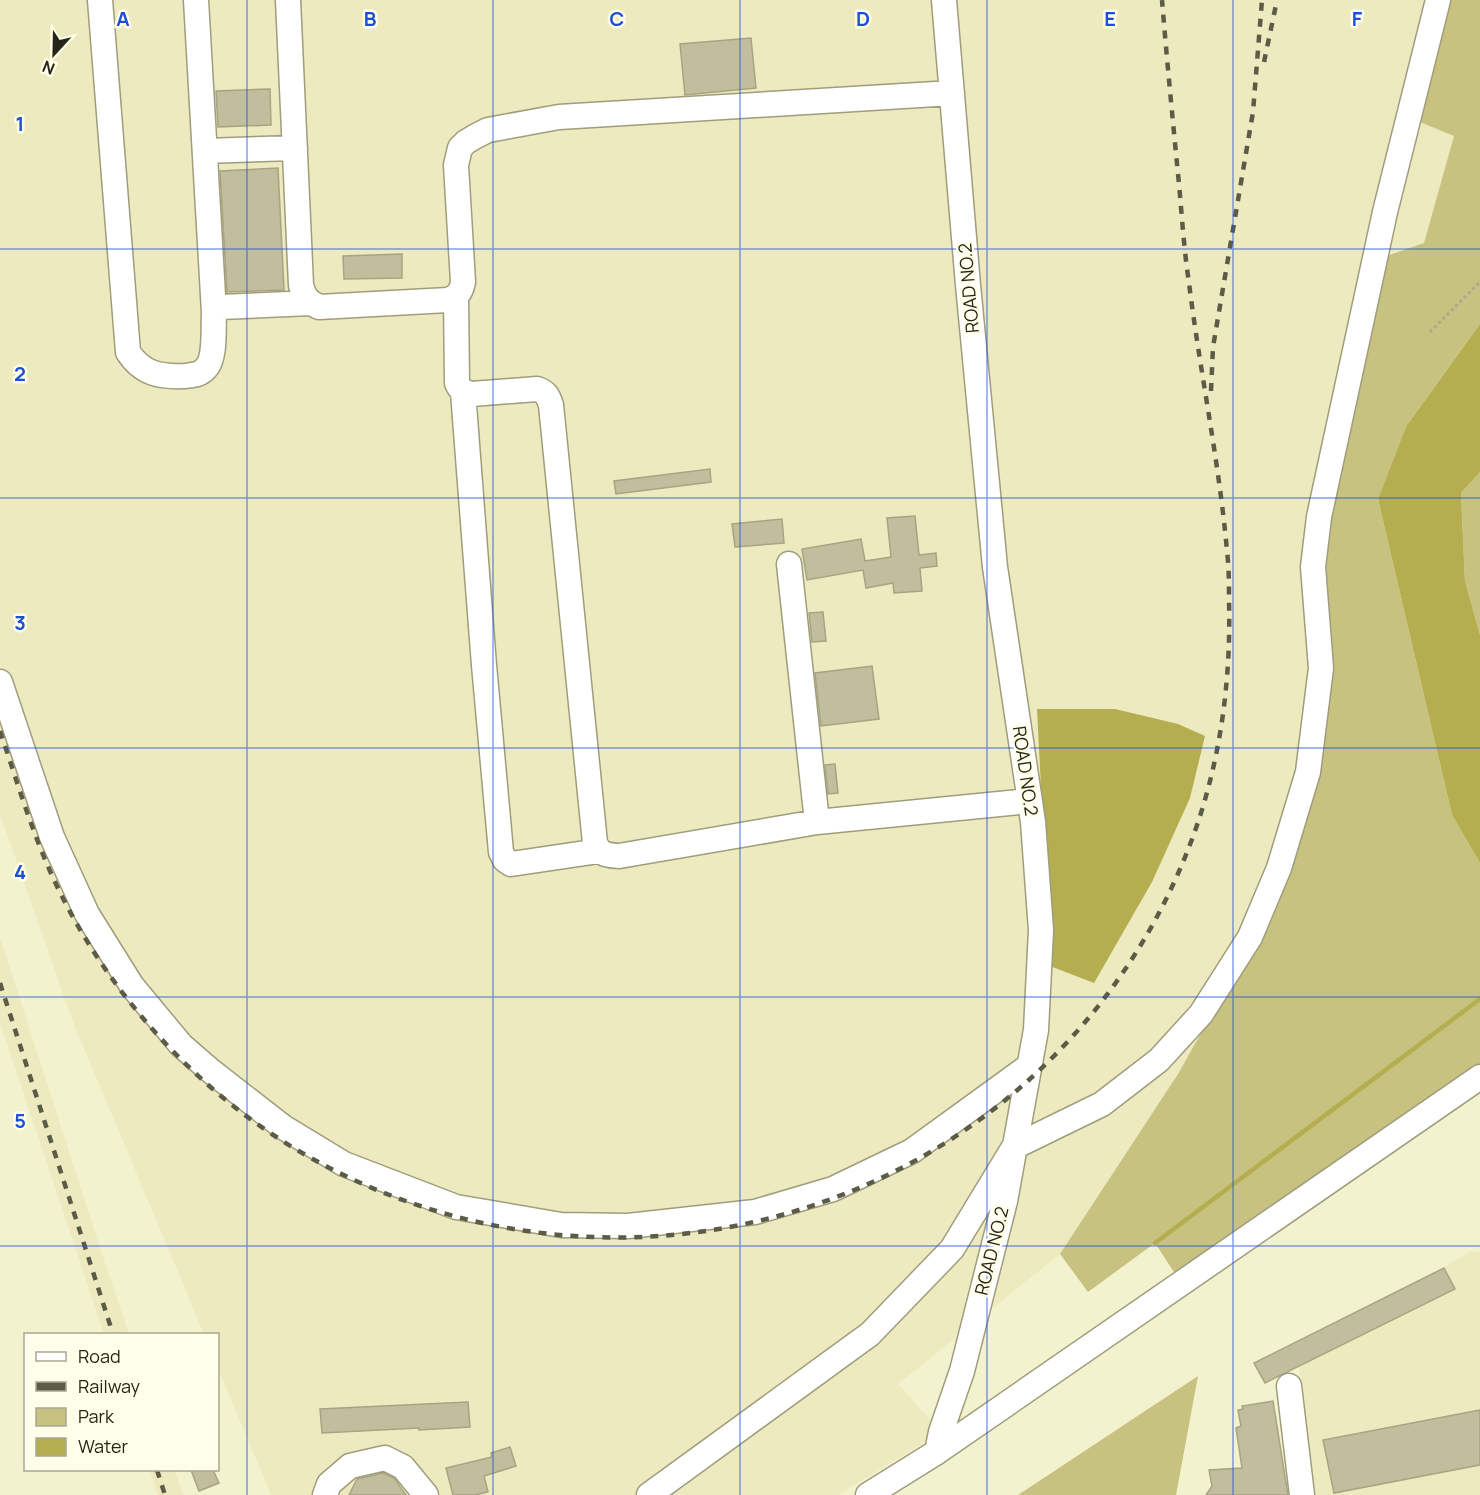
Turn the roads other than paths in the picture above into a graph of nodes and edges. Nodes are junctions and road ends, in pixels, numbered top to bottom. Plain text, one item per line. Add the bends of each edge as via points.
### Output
1 (100, 0) edge
2 (196, 0) edge
3 (288, 0) edge
4 (944, 0) edge
5 (1438, 0) edge
6 (952, 93) junction
7 (295, 148) junction
8 (205, 151) junction
9 (456, 297) junction
10 (311, 303) junction
11 (214, 313) junction
12 (459, 380) junction
13 (789, 564) dead end
14 (0, 682) edge
15 (1029, 801) junction
16 (817, 822) junction
17 (599, 851) junction
18 (1029, 1066) junction
19 (1480, 1077) edge
20 (1014, 1147) junction
21 (1289, 1386) dead end
22 (937, 1452) junction
23 (326, 1495) edge
24 (426, 1495) edge
25 (648, 1495) edge
26 (868, 1495) edge
27 (1302, 1495) edge

1 - 11 street via 128,352 134,362 159,376 196,375 208,367 212,357
2 - 8 street
3 - 7 street
4 - 6 street, ROAD NO.2
5 - 20 street via 1385,212 1319,517 1313,567 1321,668 1308,772 1279,868 1250,937 1201,1014 1159,1060 1102,1104
6 - 9 street via 559,117 488,130 466,142 458,153 464,282
6 - 15 street, ROAD NO.2 via 995,567
7 - 8 street
7 - 10 street via 301,285
8 - 11 street
9 - 10 street via 319,307
9 - 12 street
10 - 11 street via 221,307
12 - 17 street via 472,394 537,389 548,397 595,843
12 - 17 street via 501,852 512,864
13 - 16 street
14 - 18 street via 52,837 87,914 132,986 181,1045 283,1127 344,1164 456,1207 561,1225 628,1226 755,1212 833,1189 912,1151
15 - 16 street
15 - 18 street, ROAD NO.2 via 1041,930 1036,1030
16 - 17 street via 619,856
18 - 20 street, ROAD NO.2
19 - 22 street
20 - 22 street, ROAD NO.2 via 1005,1201 974,1324
20 - 25 street via 952,1249 870,1334
21 - 27 street
22 - 26 street
23 - 24 street via 328,1484 350,1466 385,1458 403,1467

